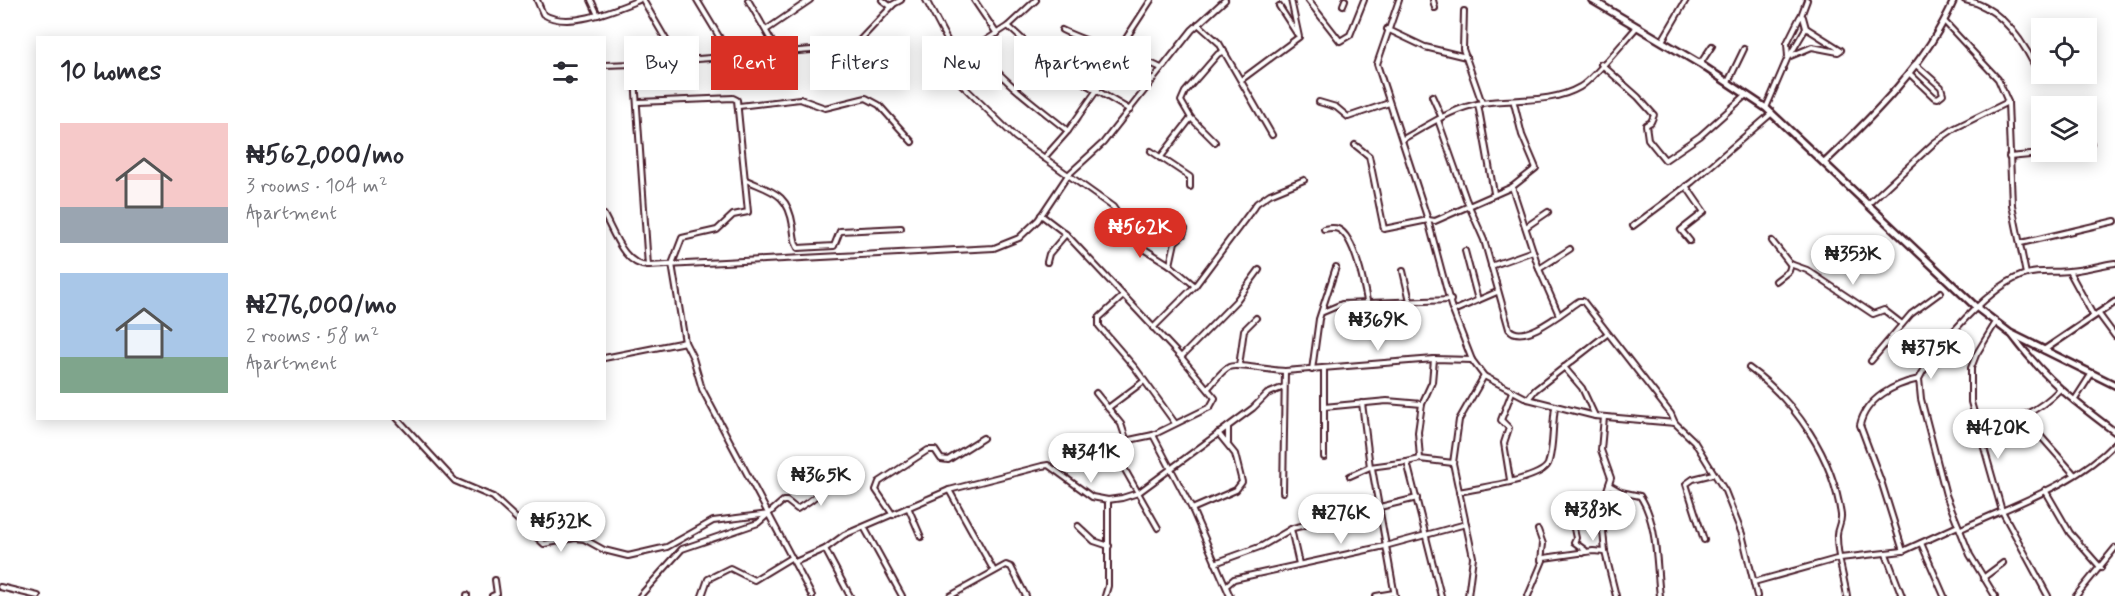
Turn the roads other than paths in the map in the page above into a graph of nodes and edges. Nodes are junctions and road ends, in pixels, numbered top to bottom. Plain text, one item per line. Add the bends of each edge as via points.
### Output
1 (537, 0) edge
2 (591, 0) edge
3 (641, 0) edge
4 (697, 0) edge
5 (748, 0) edge
6 (810, 0) edge
7 (882, 0) edge
8 (901, 0) edge
9 (926, 0) edge
10 (974, 0) edge
11 (1036, 0) edge
12 (1151, 0) edge
13 (1225, 0) edge
14 (1292, 0) edge
15 (1308, 0) edge
16 (1364, 0) edge
17 (1399, 0) edge
18 (1433, 0) edge
19 (1592, 0) edge
20 (1686, 0) edge
21 (1807, 0) edge
22 (1954, 0) edge
23 (1965, 0) edge
24 (1983, 2) edge
25 (893, 5) junction
26 (1279, 6) dead end
27 (1435, 8) dead end
28 (1464, 11) dead end
29 (598, 15) junction
30 (1801, 16) junction
31 (1944, 21) junction
32 (1198, 24) junction
33 (1008, 26) junction
34 (1637, 27) junction
35 (1806, 27) junction
36 (1387, 29) junction
37 (766, 30) junction
38 (1062, 30) dead end
39 (997, 34) junction
40 (663, 36) edge
41 (719, 36) edge
42 (769, 36) edge
43 (945, 36) edge
44 (994, 36) edge
45 (1079, 36) edge
46 (1129, 36) edge
47 (1299, 37) junction
48 (1662, 42) junction
49 (1712, 46) dead end
50 (1744, 49) dead end
51 (798, 51) edge
52 (1224, 51) junction
53 (1789, 56) junction
54 (1467, 57) junction
55 (2031, 59) edge
56 (1151, 63) edge
57 (1914, 63) junction
58 (624, 64) edge
59 (1601, 64) junction
60 (1700, 64) junction
61 (606, 65) edge
62 (1161, 68) junction
63 (1908, 72) junction
64 (1002, 76) edge
65 (1241, 80) junction
66 (1728, 82) junction
67 (637, 90) edge
68 (965, 90) edge
69 (1097, 92) junction
70 (1746, 95) junction
71 (1432, 96) dead end
72 (639, 102) junction
73 (1319, 102) dead end
74 (1514, 102) junction
75 (2008, 102) junction
76 (1389, 103) junction
77 (1480, 104) junction
78 (739, 106) junction
79 (1766, 108) junction
80 (1130, 110) junction
81 (1772, 113) junction
82 (1442, 116) junction
83 (1191, 118) junction
84 (1438, 120) junction
85 (1068, 131) junction
86 (1272, 135) dead end
87 (1403, 140) junction
88 (912, 142) dead end
89 (1215, 142) dead end
90 (1355, 145) dead end
91 (1151, 151) dead end
92 (2031, 155) edge
93 (2009, 157) junction
94 (1044, 158) junction
95 (1160, 158) junction
96 (1824, 163) junction
97 (1068, 175) junction
98 (745, 180) junction
99 (1304, 180) dead end
100 (1686, 186) junction
101 (1190, 187) dead end
102 (1512, 188) junction
103 (1494, 193) junction
104 (1468, 206) junction
105 (1866, 206) junction
106 (1548, 212) dead end
107 (1041, 215) junction
108 (606, 218) edge
109 (1428, 220) junction
110 (2115, 220) edge
111 (1633, 226) dead end
112 (1526, 227) junction
113 (901, 228) dead end
114 (1185, 229) dead end
115 (1324, 229) dead end
116 (1066, 234) junction
117 (1772, 241) dead end
118 (1690, 242) dead end
119 (2021, 243) junction
120 (1570, 249) dead end
121 (1465, 251) dead end
122 (1533, 251) junction
123 (1047, 262) dead end
124 (2115, 263) edge
125 (672, 264) junction
126 (1791, 264) junction
127 (1170, 265) junction
128 (648, 266) junction
129 (1491, 266) junction
130 (1336, 267) dead end
131 (1539, 269) junction
132 (1259, 270) dead end
133 (1403, 271) dead end
134 (2069, 271) junction
135 (2026, 274) junction
136 (1776, 280) dead end
137 (1195, 286) junction
138 (1497, 292) junction
139 (1941, 292) dead end
140 (1123, 296) junction
141 (1451, 300) junction
142 (1478, 300) junction
143 (1410, 301) junction
144 (1368, 302) junction
145 (2115, 302) edge
146 (1976, 307) junction
147 (1323, 312) junction
148 (1453, 312) junction
149 (2096, 314) junction
150 (1559, 315) junction
151 (1256, 318) dead end
152 (1996, 322) junction
153 (1902, 324) junction
154 (1153, 328) junction
155 (1412, 332) dead end
156 (2010, 333) junction
157 (1373, 334) dead end
158 (1607, 334) junction
159 (2115, 336) edge
160 (685, 342) junction
161 (2044, 350) junction
162 (1181, 357) junction
163 (606, 358) edge
164 (1434, 359) junction
165 (1472, 360) junction
166 (1871, 362) dead end
167 (1239, 366) junction
168 (1564, 367) junction
169 (1749, 368) dead end
170 (1312, 370) junction
171 (1324, 370) junction
172 (1285, 371) junction
173 (2092, 374) junction
174 (1484, 376) junction
175 (1919, 380) junction
176 (1144, 381) junction
177 (2115, 385) edge
178 (1209, 387) junction
179 (1284, 387) junction
180 (2059, 390) junction
181 (1512, 392) junction
182 (1096, 393) dead end
183 (1528, 399) junction
184 (2074, 401) junction
185 (1362, 403) junction
186 (1422, 404) junction
187 (1324, 407) junction
188 (1108, 408) junction
189 (1555, 408) junction
190 (2022, 415) junction
191 (1595, 416) junction
192 (1604, 417) junction
193 (399, 420) edge
194 (1175, 423) junction
195 (1675, 423) junction
196 (1228, 427) junction
197 (1978, 428) junction
198 (2115, 432) edge
199 (1218, 433) junction
200 (1153, 435) junction
201 (983, 438) dead end
202 (1126, 439) junction
203 (1115, 443) junction
204 (1228, 443) junction
205 (2115, 443) edge
206 (1324, 457) dead end
207 (1420, 459) junction
208 (819, 461) dead end
209 (1407, 462) junction
210 (1454, 463) junction
211 (1079, 468) dead end
212 (1371, 468) junction
213 (1170, 471) junction
214 (1714, 474) junction
215 (2074, 474) junction
216 (1350, 476) dead end
217 (1510, 480) junction
218 (1609, 485) junction
219 (949, 490) junction
220 (2045, 490) junction
221 (1283, 492) dead end
222 (1459, 492) junction
223 (1138, 493) junction
224 (1417, 498) junction
225 (1108, 500) junction
226 (1576, 500) dead end
227 (908, 507) junction
228 (1192, 509) junction
229 (1378, 509) junction
230 (2002, 511) junction
231 (770, 514) junction
232 (894, 515) junction
233 (1602, 520) junction
234 (1466, 524) junction
235 (1572, 524) dead end
236 (1078, 526) dead end
237 (864, 527) junction
238 (1960, 527) junction
239 (1158, 528) dead end
240 (1291, 529) junction
241 (1538, 530) dead end
242 (1426, 535) junction
243 (921, 537) dead end
244 (1704, 540) dead end
245 (1921, 543) junction
246 (1109, 546) junction
247 (1385, 546) junction
248 (2115, 548) edge
249 (825, 549) junction
250 (1903, 551) junction
251 (1605, 552) junction
252 (1582, 554) junction
253 (1886, 554) junction
254 (792, 557) junction
255 (1840, 558) junction
256 (795, 562) junction
257 (1215, 563) junction
258 (2003, 563) dead end
259 (1299, 564) junction
260 (1541, 564) junction
261 (2101, 568) junction
262 (994, 571) junction
263 (1983, 578) junction
264 (495, 580) dead end
265 (1754, 582) junction
266 (1227, 585) junction
267 (0, 587) edge
268 (1394, 594) edge
269 (38, 596) edge
270 (492, 596) edge
271 (640, 596) edge
272 (702, 596) edge
273 (812, 596) edge
274 (850, 596) edge
275 (901, 596) edge
276 (950, 596) edge
277 (1026, 596) edge
278 (1105, 596) edge
279 (1230, 596) edge
280 (1376, 596) edge
281 (1441, 596) edge
282 (1468, 596) edge
283 (1528, 596) edge
284 (1616, 596) edge
285 (1660, 596) edge
286 (1757, 596) edge
287 (1847, 596) edge
288 (1902, 596) edge
289 (1944, 596) edge
290 (1995, 596) edge
291 (2048, 596) edge
292 (2076, 596) edge

1 - 29 street via 543,14 565,21
2 - 29 street
3 - 29 street
3 - 40 street
4 - 41 street
5 - 37 street
6 - 37 street
7 - 25 street
8 - 25 street
9 - 43 street
10 - 39 street
11 - 33 street
12 - 46 street
13 - 32 street
14 - 47 street
15 - 16 street via 1340,41 1350,35
17 - 36 street
18 - 27 street
19 - 34 main road
20 - 48 street
21 - 30 street
22 - 31 street
23 - 24 street
24 - 55 street via 2018,35
25 - 51 street via 849,47
26 - 47 street
28 - 54 street via 1462,39
30 - 35 street
30 - 53 street via 1786,43
31 - 57 street
31 - 75 street via 1998,79
32 - 52 street via 1214,36
32 - 62 street
33 - 39 street
33 - 69 street via 1046,61
34 - 48 main road
34 - 59 street
35 - 53 street
35 - 53 street via 1841,50 1812,47
36 - 54 street via 1425,47
36 - 76 street via 1377,64
37 - 42 street
38 - 45 street
39 - 44 street
47 - 65 street
48 - 60 main road
49 - 60 street
50 - 66 street
52 - 65 street
52 - 83 street via 1182,96
53 - 79 street
54 - 77 street
56 - 62 street
57 - 63 street
57 - 63 street via 1941,87 1943,94 1934,97
58 - 61 street
59 - 70 street via 1654,115 1646,125 1646,134 1665,160 1700,136
59 - 74 street via 1578,88
60 - 66 main road
62 - 80 street
63 - 96 street via 1860,129
64 - 85 street
65 - 86 street
66 - 70 main road
67 - 72 street
68 - 94 street via 1015,137
69 - 80 street
69 - 85 street
70 - 79 main road
71 - 82 street
72 - 78 street via 733,98
72 - 128 street
73 - 76 street via 1336,107 1348,117
74 - 77 street
74 - 102 street via 1536,168
75 - 93 street
75 - 105 street via 1934,143
76 - 87 street
77 - 82 street
77 - 103 street
78 - 88 street via 800,99 825,108 866,98 879,105
78 - 98 street
79 - 81 main road
80 - 97 street via 1103,143
81 - 96 main road
81 - 100 street
82 - 84 street
83 - 89 street
83 - 95 street
84 - 87 street
84 - 104 street
85 - 94 street
87 - 109 street
90 - 109 street via 1369,156 1383,228
91 - 95 street
92 - 93 street
93 - 119 street via 2012,205
94 - 97 street
95 - 101 street via 1190,177
96 - 105 main road
97 - 107 street
97 - 127 street via 1113,207 1141,247
98 - 113 street via 785,201 791,211 798,248 834,246 840,231
98 - 125 street via 748,212 733,215 717,230 682,238
99 - 137 street via 1257,203
100 - 111 street
100 - 118 street via 1704,212 1681,230
102 - 103 street
102 - 112 street
103 - 104 street
104 - 109 street via 1435,221
104 - 129 street
105 - 146 main road
106 - 112 street
107 - 116 street
107 - 125 street via 1019,238 994,248
108 - 128 street via 625,254 641,266
109 - 141 street
110 - 119 street
112 - 122 street
114 - 127 street via 1174,242
115 - 144 street via 1336,228 1344,234 1359,265
116 - 123 street
116 - 140 street
117 - 126 street
119 - 135 street
120 - 131 street
121 - 142 street
122 - 129 street
122 - 131 street
124 - 134 street
125 - 128 street
125 - 160 street
126 - 136 street via 1789,271
126 - 153 street via 1807,270 1873,314 1884,310
127 - 137 street
129 - 138 street
130 - 147 street
131 - 150 street
132 - 162 street via 1236,301
133 - 143 street
134 - 135 street
134 - 149 street
135 - 146 street
137 - 154 street
138 - 142 street
138 - 150 street via 1513,333 1534,331
139 - 153 street
140 - 154 street
140 - 176 street via 1098,323
141 - 143 street
141 - 148 street
142 - 148 street
143 - 144 street
143 - 155 street
144 - 147 street via 1342,304
144 - 157 street
145 - 149 street
146 - 152 main road
146 - 175 street
147 - 170 street
148 - 165 street
149 - 159 street
149 - 161 street
150 - 158 street via 1581,300
151 - 167 street via 1243,333
152 - 156 main road
152 - 197 street via 1971,368 1969,388
153 - 166 street
154 - 162 street
156 - 161 main road
156 - 180 street
158 - 168 street
158 - 195 street
160 - 163 street
160 - 231 street via 702,389
161 - 173 main road
162 - 178 street
164 - 165 street
164 - 171 street
164 - 186 street via 1432,382
165 - 174 street
167 - 172 street
167 - 178 street via 1228,367
168 - 183 street
168 - 191 street via 1582,388
169 - 255 street via 1791,404 1812,436 1839,502 1842,519 1836,538
170 - 171 street
170 - 172 street
171 - 187 street
172 - 179 street
173 - 177 main road
173 - 184 street
174 - 181 street
174 - 210 street via 1459,420
175 - 238 street via 1936,461
175 - 250 street via 1886,390 1860,421
176 - 188 street
176 - 194 street
178 - 194 street via 1215,398 1213,405
179 - 196 street via 1267,394
179 - 221 street
180 - 184 street
180 - 190 street via 2036,410
181 - 183 street
181 - 217 street via 1501,420 1509,428 1504,443
182 - 188 street
183 - 189 street
184 - 198 street
185 - 186 street
185 - 187 street
185 - 212 street
186 - 207 street
187 - 206 street
188 - 202 street via 1121,423
189 - 191 street
189 - 217 street via 1549,462 1544,470
190 - 197 street via 2010,423
190 - 215 street
191 - 192 street
192 - 195 street
192 - 218 street via 1601,450 1611,475
193 - 231 street via 455,481 493,497 544,544 584,539 604,550 628,556 667,548 713,521
194 - 200 street
195 - 214 street via 1694,441
196 - 199 street
196 - 204 street
197 - 230 street
199 - 204 street
199 - 213 street
200 - 202 street
200 - 213 street
201 - 232 street via 948,460 928,450 879,482 876,490
202 - 203 street
203 - 211 street via 1100,447
203 - 223 street via 1116,454
204 - 228 street via 1236,454 1240,486
205 - 215 street
207 - 209 street
207 - 210 street
208 - 231 street via 817,496 797,509 783,501
209 - 212 street
209 - 224 street
210 - 222 street
212 - 216 street
212 - 229 street
213 - 223 street
213 - 228 street
214 - 244 street via 1686,484
214 - 265 street via 1735,514
215 - 220 street
217 - 222 street
218 - 233 street
218 - 285 street via 1640,495 1643,500 1652,525
219 - 225 street via 1048,465 1085,494
219 - 227 street
219 - 262 street
220 - 230 street
220 - 261 street via 2070,533
222 - 234 street
223 - 225 street
223 - 239 street
224 - 229 street
224 - 242 street
225 - 246 street
226 - 233 street via 1574,512
227 - 232 street
227 - 243 street
228 - 257 street
229 - 240 street
229 - 247 street
230 - 238 street
230 - 291 street
231 - 254 street
231 - 271 street via 758,523 682,549
232 - 237 street
233 - 251 street
234 - 242 street
234 - 282 street via 1473,557
235 - 252 street via 1574,542 1585,550
236 - 246 street via 1094,541
237 - 249 street
237 - 275 street
238 - 245 street
238 - 263 street
240 - 257 street via 1262,546
240 - 259 street
241 - 260 street via 1543,544
242 - 247 street
242 - 281 street
245 - 250 street
245 - 289 street
246 - 278 street
247 - 259 street
247 - 268 street
248 - 261 street
249 - 256 street
249 - 274 street
250 - 253 street
251 - 252 street
251 - 284 street
252 - 260 street via 1544,558
253 - 255 street
253 - 288 street
254 - 256 street
254 - 272 street via 754,580 730,568 708,579
255 - 265 street
255 - 287 street
256 - 273 street
257 - 266 street
258 - 263 street
259 - 266 street via 1234,579
260 - 283 street
261 - 292 street
262 - 276 street
262 - 277 street via 1006,565 1011,567
263 - 290 street
264 - 270 street via 497,594
265 - 286 street
266 - 279 street
267 - 269 street
268 - 280 street

